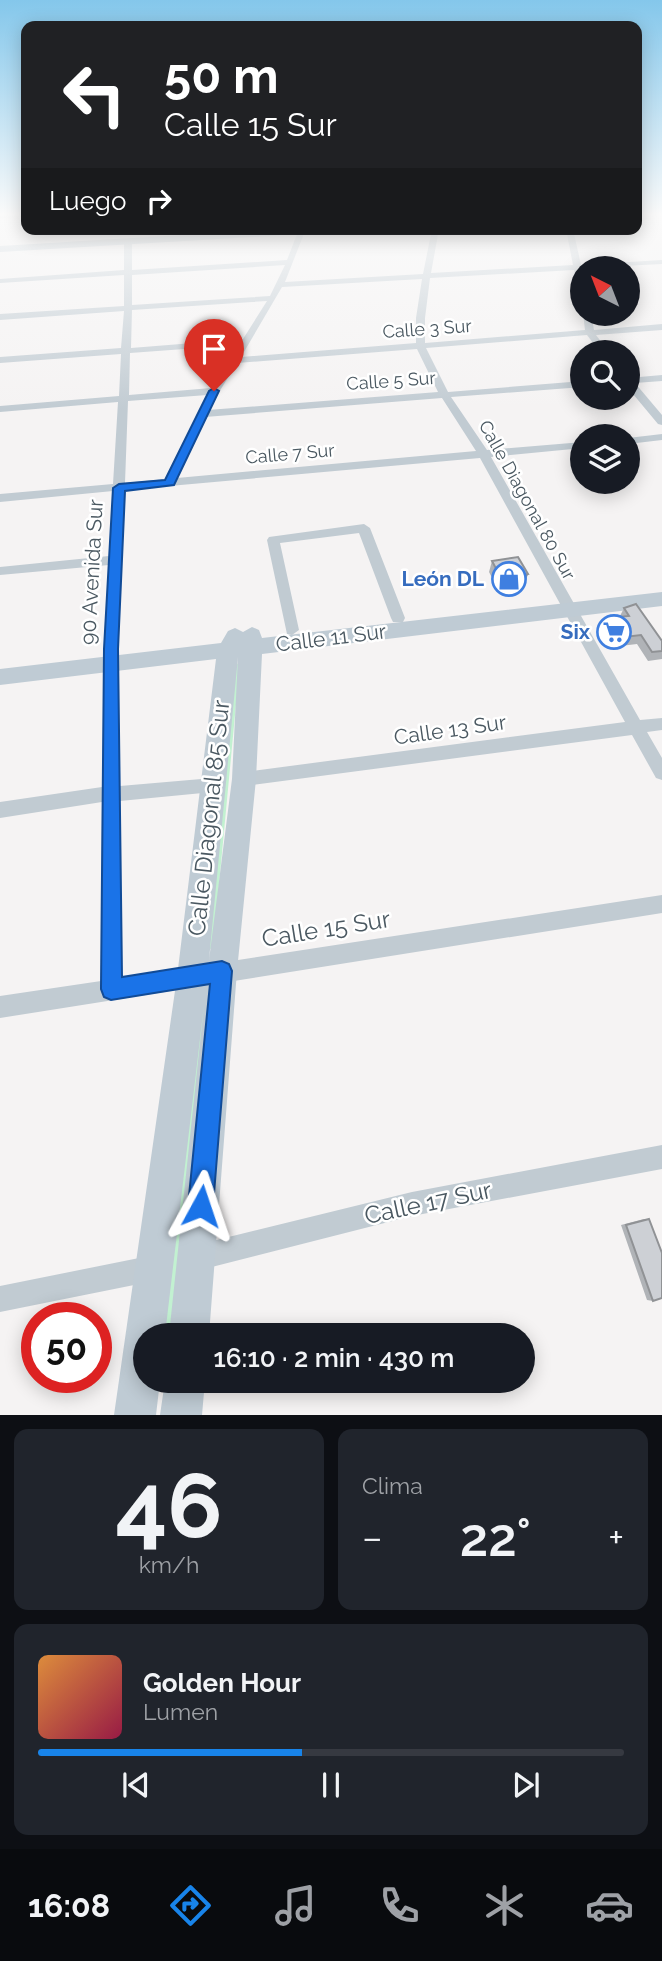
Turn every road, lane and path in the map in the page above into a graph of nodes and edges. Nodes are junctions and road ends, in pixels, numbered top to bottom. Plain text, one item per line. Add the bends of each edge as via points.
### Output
1 (129, 280) edge
2 (280, 280) edge
3 (369, 280) edge
4 (425, 280) edge
5 (277, 285) junction
6 (270, 298) junction
7 (128, 309) junction
8 (0, 317) edge
9 (589, 326) edge
10 (662, 327) edge
11 (590, 333) junction
12 (596, 340) edge
13 (245, 342) junction
14 (421, 346) junction
15 (126, 350) junction
16 (236, 359) junction
17 (0, 360) edge
18 (662, 378) edge
19 (640, 380) edge
20 (570, 385) edge
21 (214, 391) junction
22 (444, 395) junction
23 (640, 395) edge
24 (122, 399) junction
25 (0, 409) edge
26 (202, 414) junction
27 (662, 422) edge
28 (662, 437) edge
29 (640, 440) edge
30 (570, 446) edge
31 (484, 455) junction
32 (169, 483) junction
33 (119, 488) junction
34 (0, 498) edge
35 (117, 561) junction
36 (0, 571) edge
37 (662, 587) edge
38 (662, 599) edge
39 (565, 604) junction
40 (398, 618) junction
41 (292, 630) junction
42 (242, 643) junction
43 (111, 657) junction
44 (0, 663) edge
45 (0, 677) edge
46 (662, 724) edge
47 (635, 728) junction
48 (662, 773) edge
49 (244, 779) junction
50 (213, 785) junction
51 (113, 794) junction
52 (0, 810) edge
53 (662, 904) edge
54 (222, 971) junction
55 (192, 976) junction
56 (111, 989) junction
57 (0, 1007) edge
58 (662, 1157) edge
59 (196, 1258) junction
60 (154, 1269) junction
61 (0, 1299) edge
62 (190, 1323) edge
63 (184, 1393) edge
64 (135, 1415) edge
65 (181, 1415) edge

1 - 7 street, 90 Avenida Sur
2 - 5 street
3 - 5 street
4 - 14 street, Calle Diagonal 80 Sur
5 - 6 street
6 - 7 street
6 - 13 street
7 - 8 street
7 - 15 street, 90 Avenida Sur
9 - 11 street
10 - 11 street, Calle 3 Sur
11 - 12 street
11 - 14 street, Calle 3 Sur
13 - 15 street
13 - 16 street
14 - 16 street, Calle 3 Sur
14 - 22 street, Calle Diagonal 80 Sur
15 - 17 street
15 - 24 street, 90 Avenida Sur
16 - 21 street
18 - 19 street
20 - 22 street, Calle 5 Sur
21 - 24 street
21 - 26 street
22 - 26 street, Calle 5 Sur
22 - 31 street, Calle Diagonal 80 Sur
23 - 27 street
24 - 25 street
24 - 33 street, 90 Avenida Sur
26 - 32 street
28 - 29 street
30 - 31 street, Calle 7 Sur
31 - 32 street, Calle 7 Sur
31 - 39 street, Calle Diagonal 80 Sur
32 - 33 street, Calle 7 Sur
33 - 34 street, Calle 7 Sur
33 - 35 street, 90 Avenida Sur
35 - 36 street
35 - 43 street, 90 Avenida Sur
37 - 39 main road, Calle 11 Sur
38 - 39 main road, Calle 11 Sur
39 - 40 main road, Calle 11 Sur
39 - 42 main road, Calle 11 Sur
39 - 47 street, Calle Diagonal 80 Sur
40 - 41 main road, Calle 11 Sur
40 - 41 street via 364,528 273,540
41 - 42 main road, Calle 11 Sur
42 - 43 main road, Calle 11 Sur
42 - 49 main road, Calle Diagonal 85 Sur
42 - 50 main road, Calle Diagonal 85 Sur
43 - 44 main road, Calle 11 Sur
43 - 45 main road, Calle 11 Sur
43 - 51 street, 90 Avenida Sur
46 - 47 street, Calle 13 Sur
47 - 48 street, Calle Diagonal 80 Sur
47 - 49 street, Calle 13 Sur
49 - 54 main road, Calle Diagonal 85 Sur
50 - 51 street
50 - 55 main road, Calle Diagonal 85 Sur
51 - 52 street
51 - 56 street, 90 Avenida Sur
53 - 54 street, Calle 15 Sur
54 - 55 street, Calle 15 Sur
54 - 59 main road, Calle Diagonal 85 Sur
55 - 56 street, Calle 15 Sur
55 - 60 main road, Calle Diagonal 85 Sur
56 - 57 street, Calle 15 Sur
58 - 59 street, Calle 17 Sur via 412,1203
59 - 62 main road, Calle Diagonal 85 Sur
60 - 61 street
60 - 64 main road, Calle Diagonal 85 Sur
63 - 65 main road

